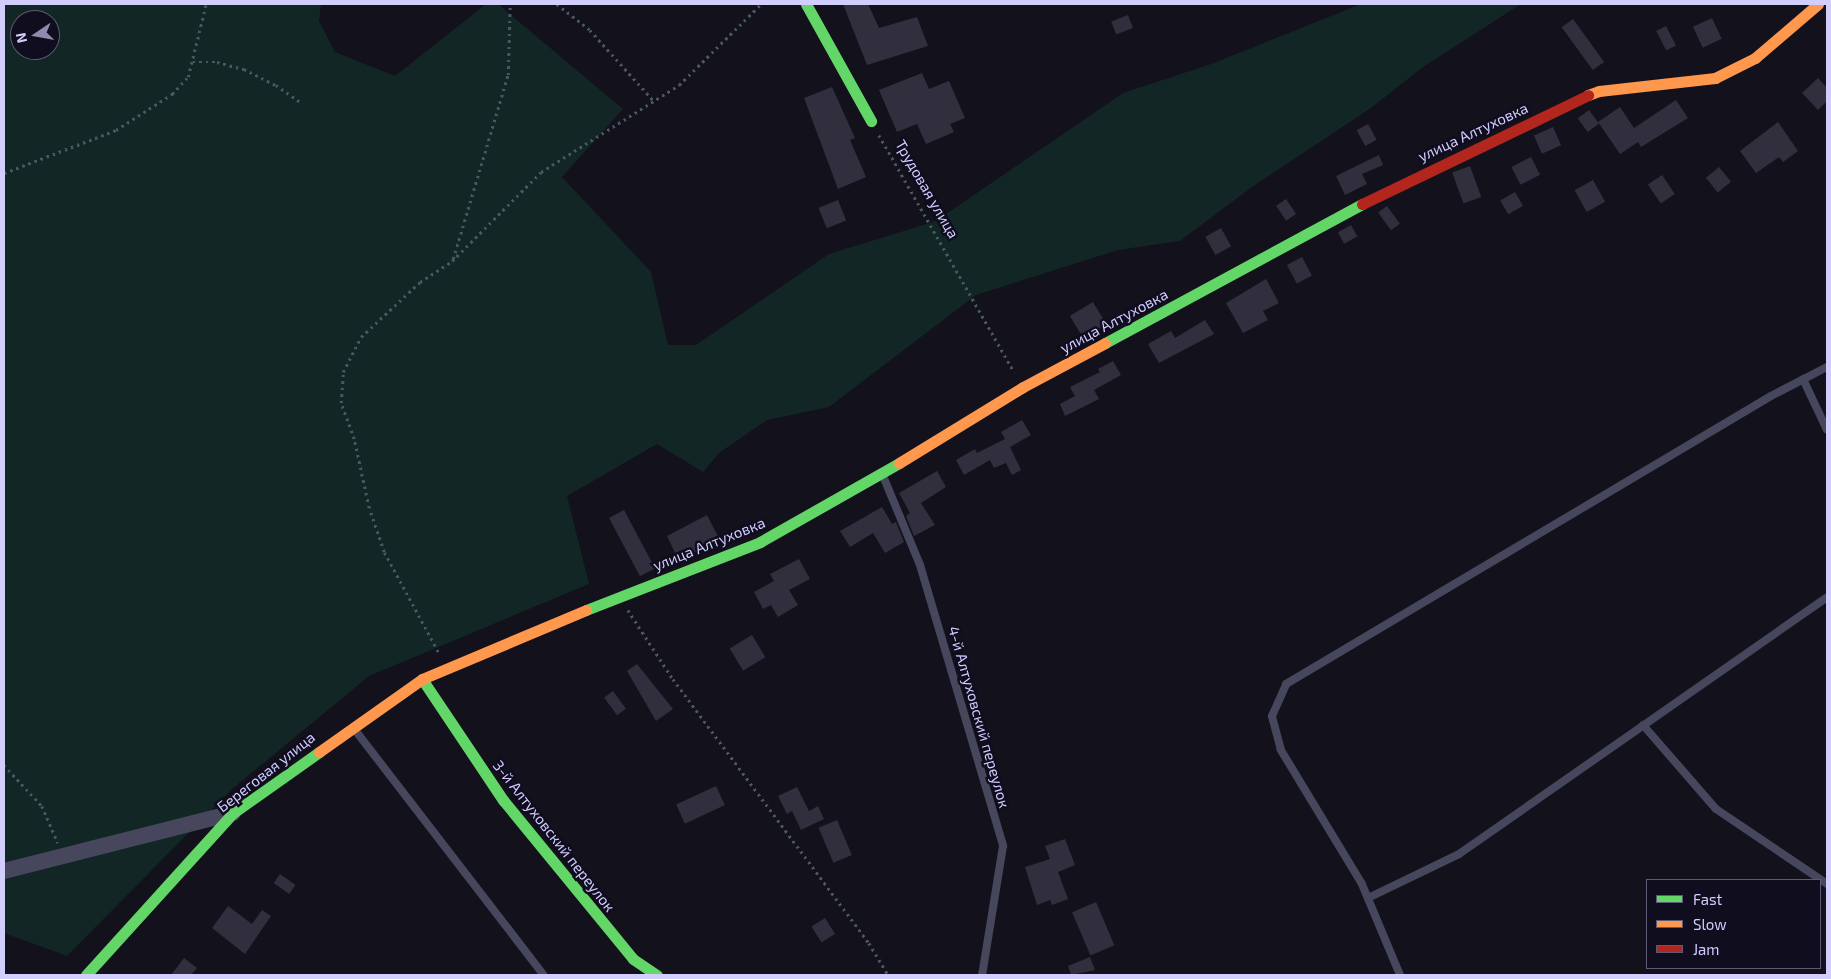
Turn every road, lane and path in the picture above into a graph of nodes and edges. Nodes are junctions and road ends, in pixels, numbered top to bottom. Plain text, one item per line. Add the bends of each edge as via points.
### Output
1 (206, 4) edge
2 (510, 4) edge
3 (557, 4) edge
4 (761, 4) edge
5 (806, 4) edge
6 (1818, 4) edge
7 (193, 62) junction
8 (654, 101) junction
9 (300, 102) dead end
10 (871, 121) joint
11 (4, 173) edge
12 (452, 261) junction
13 (1827, 367) edge
14 (1803, 380) junction
15 (1023, 388) junction
16 (1827, 430) edge
17 (882, 473) junction
18 (618, 596) junction
19 (1827, 597) edge
20 (448, 669) junction
21 (422, 679) junction
22 (1643, 725) junction
23 (352, 726) junction
24 (4, 765) edge
25 (233, 813) junction
26 (63, 856) junction
27 (4, 871) edge
28 (1820, 879) edge
29 (1368, 898) junction
30 (86, 975) edge
31 (544, 975) edge
32 (657, 975) edge
33 (888, 975) edge
34 (982, 975) edge
35 (1400, 975) edge

1 - 7 path
2 - 12 path via 508,75
3 - 8 path via 590,30
4 - 8 path via 679,85
5 - 10 street
6 - 15 street, улица Алтуховка via 1755,58 1715,78 1600,92 1562,106 1402,182
7 - 9 path via 217,62 244,69
7 - 11 path via 188,77 172,94 116,130
8 - 12 path via 541,172
10 - 15 path, Трудовая улица
12 - 20 path via 420,282 361,338 343,372 341,403 384,552
13 - 14 lane
14 - 16 lane
14 - 29 lane via 1286,684 1272,716 1280,750
15 - 17 street, улица Алтуховка
17 - 18 street, улица Алтуховка via 760,542
17 - 34 lane, 4-й Алтуховский переулок via 920,565 1003,846
18 - 20 street, улица Алтуховка
18 - 33 path via 673,679 869,943
19 - 22 lane
20 - 21 street, улица Алтуховка
21 - 23 street, Береговая улица
21 - 32 street, 3-й Алтуховский переулок via 503,800 633,959
22 - 28 lane via 1716,809
22 - 29 lane via 1459,854
23 - 25 street, Береговая улица
23 - 31 lane
24 - 26 path via 42,806
25 - 26 street
25 - 30 street, Береговая улица
26 - 27 street
29 - 35 lane

